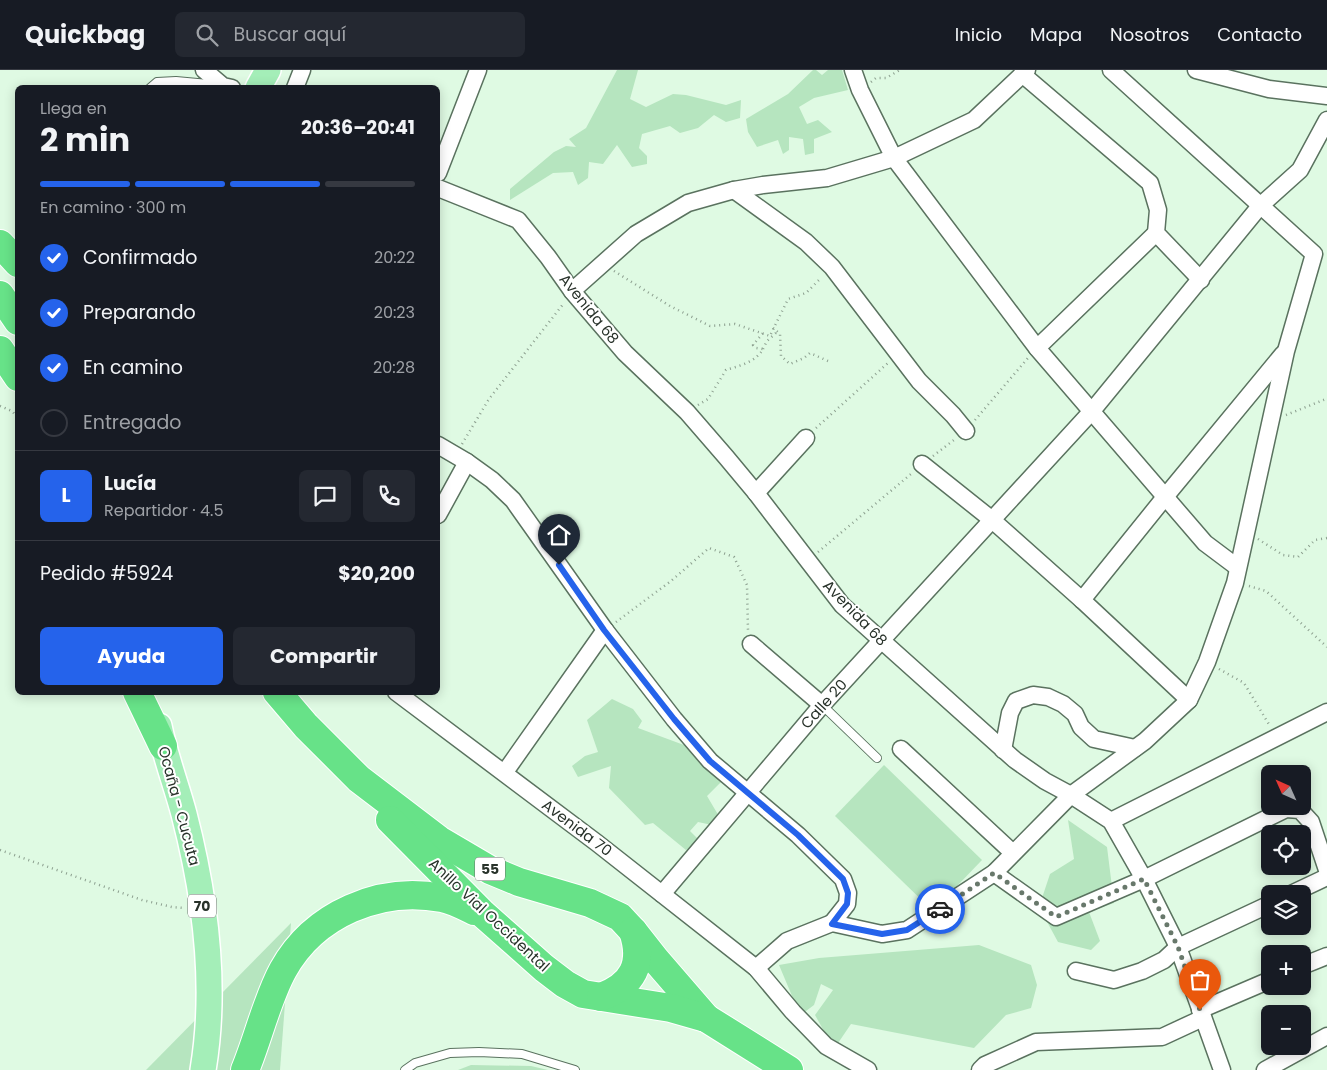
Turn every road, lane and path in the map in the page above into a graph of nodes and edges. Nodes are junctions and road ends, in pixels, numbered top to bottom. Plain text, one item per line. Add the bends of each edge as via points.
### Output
1 (204, 70) edge
2 (268, 70) edge
3 (302, 70) edge
4 (478, 70) edge
5 (853, 70) edge
6 (900, 70) edge
7 (1111, 70) edge
8 (1196, 70) edge
9 (1025, 72) edge
10 (154, 85) edge
11 (211, 85) edge
12 (225, 85) edge
13 (260, 85) edge
14 (296, 85) edge
15 (860, 90) junction
16 (1327, 96) edge
17 (1327, 120) edge
18 (894, 158) junction
19 (440, 168) edge
20 (440, 189) edge
21 (734, 190) junction
22 (1260, 206) junction
23 (1156, 232) junction
24 (0, 244) edge
25 (15, 260) edge
26 (602, 263) junction
27 (832, 267) junction
28 (1201, 280) junction
29 (572, 292) junction
30 (0, 295) edge
31 (15, 317) edge
32 (774, 328) junction
33 (777, 332) junction
34 (763, 334) junction
35 (1037, 348) junction
36 (763, 349) junction
37 (0, 350) edge
38 (1286, 351) junction
39 (899, 354) junction
40 (828, 361) dead end
41 (15, 372) edge
42 (1327, 400) edge
43 (0, 406) edge
44 (1092, 411) junction
45 (687, 412) junction
46 (15, 414) edge
47 (1270, 422) junction
48 (966, 431) dead end
49 (806, 438) joint
50 (440, 446) edge
51 (461, 459) junction
52 (922, 464) dead end
53 (756, 493) junction
54 (1165, 497) junction
55 (440, 509) edge
56 (991, 519) junction
57 (1246, 532) junction
58 (1327, 538) edge
59 (1236, 575) junction
60 (1082, 600) junction
61 (604, 630) junction
62 (881, 642) junction
63 (751, 644) joint
64 (1327, 647) edge
65 (1207, 662) junction
66 (138, 695) edge
67 (153, 695) edge
68 (280, 695) edge
69 (400, 695) edge
70 (1189, 700) junction
71 (822, 704) junction
72 (1327, 712) edge
73 (1278, 738) junction
74 (163, 746) junction
75 (1135, 748) junction
76 (901, 749) dead end
77 (1003, 750) junction
78 (877, 758) dead end
79 (504, 772) junction
80 (359, 779) junction
81 (747, 792) junction
82 (1072, 795) junction
83 (1111, 820) junction
84 (0, 850) edge
85 (1013, 853) junction
86 (1327, 870) edge
87 (994, 873) junction
88 (1327, 877) edge
89 (1144, 879) junction
90 (1310, 885) edge
91 (662, 894) junction
92 (202, 908) junction
93 (1261, 908) edge
94 (483, 914) junction
95 (832, 924) junction
96 (633, 931) junction
97 (1178, 947) junction
98 (1327, 956) edge
99 (1311, 962) edge
100 (756, 968) junction
101 (1076, 971) dead end
102 (1261, 984) edge
103 (601, 997) junction
104 (1202, 1014) junction
105 (706, 1018) junction
106 (1327, 1036) edge
107 (203, 1070) edge
108 (245, 1070) edge
109 (405, 1070) edge
110 (575, 1070) edge
111 (789, 1070) edge
112 (868, 1070) edge
113 (980, 1070) edge
114 (1222, 1070) edge
115 (1265, 1070) edge

1 - 12 street
2 - 13 main road
3 - 14 street
4 - 19 street
5 - 15 street
6 - 15 path via 886,78 876,78
7 - 22 street
8 - 16 street via 1269,89
9 - 18 street via 974,120
9 - 23 street via 1150,183 1158,210
10 - 11 lane via 176,81
15 - 18 street
17 - 22 street, Calle 20 via 1300,170
18 - 21 street via 828,178
18 - 35 street
20 - 29 street, Avenida 68 via 518,220
21 - 26 street via 688,203 636,234
21 - 27 street via 806,242
22 - 28 street, Calle 20
22 - 38 street via 1314,254
23 - 28 street
23 - 35 street
24 - 25 highway
26 - 29 street
26 - 34 path via 670,306 710,326 735,324
27 - 32 path via 806,293 788,299
27 - 39 street
28 - 44 street, Calle 20
29 - 45 street, Avenida 68 via 625,353
29 - 51 path via 489,399
30 - 31 highway
32 - 33 path
32 - 34 path via 770,336
33 - 36 path
33 - 40 path via 780,334 780,356 790,364 810,352
34 - 36 path via 753,345
35 - 44 street
36 - 45 path via 749,362 726,370 708,399
37 - 41 highway
38 - 47 street
38 - 54 street
39 - 48 street via 919,381
39 - 49 path
42 - 47 path
43 - 46 path
44 - 54 street
44 - 56 street, Calle 20
45 - 53 street, Avenida 68
47 - 57 street
49 - 53 street
50 - 51 street
51 - 55 street
51 - 61 street via 492,480 513,500
52 - 56 street
53 - 62 street, Avenida 68 via 842,605
54 - 59 street
54 - 60 street
56 - 60 street
56 - 62 street, Calle 20
57 - 58 path via 1283,555 1298,557 1314,540
57 - 59 street
59 - 64 path via 1266,591
59 - 65 street
60 - 70 street
61 - 63 path via 671,581 709,548 734,557 744,578
61 - 79 street
61 - 81 street via 710,761
62 - 71 street, Calle 20
62 - 77 street, Avenida 68
63 - 71 street
65 - 70 street
65 - 73 path via 1244,683
66 - 74 highway
67 - 74 main road, Ocaña - Cucuta / 70
68 - 80 highway, Anillo Vial Occidental / 55
69 - 79 street, Avenida 70
70 - 75 street
71 - 78 lane
71 - 81 street, Calle 20
72 - 73 street
73 - 83 street
74 - 92 main road, Ocaña - Cucuta / 70 via 184,813
75 - 77 street via 1094,739 1063,704 1048,697 1032,695 1016,702 1010,713
75 - 82 street
76 - 85 street
77 - 82 street, Avenida 68 via 1045,782
79 - 91 street, Avenida 70
80 - 94 highway, Anillo Vial Occidental / 55 via 377,808
80 - 96 highway, Anillo Vial Occidental / 55 via 461,854 519,882 608,910
81 - 91 street, Calle 20
81 - 95 street via 843,879 848,893 847,904
82 - 83 street, Avenida 68
82 - 85 street
83 - 89 street, Avenida 68
84 - 92 path via 142,900 172,907
85 - 87 street
86 - 89 street via 1312,822 1300,810 1286,809
87 - 89 street via 1056,917
87 - 95 street via 907,930 882,934
88 - 90 street
89 - 97 street, Avenida 68
91 - 100 street, Avenida 70
92 - 107 main road, Ocaña - Cucuta / 70 via 209,992
93 - 97 street
94 - 103 highway, Anillo Vial Occidental / 55 via 565,984 583,994
94 - 108 highway via 444,898 412,894 382,897 352,906 326,921 303,942 283,970
95 - 100 street via 787,941
96 - 103 highway via 638,944 634,972 625,984
96 - 105 highway, Anillo Vial Occidental / 55
97 - 101 street via 1150,968 1114,980
97 - 104 street, Avenida 68
98 - 99 street
100 - 112 street, Avenida 70 via 826,1046
102 - 104 street
103 - 105 highway, Anillo Vial Occidental / 55 via 671,1008
104 - 113 street via 1162,1037 1036,1042
104 - 114 street, Avenida 68
105 - 111 highway, Anillo Vial Occidental / 55
106 - 115 street
109 - 110 lane via 450,1053 479,1052 522,1054

